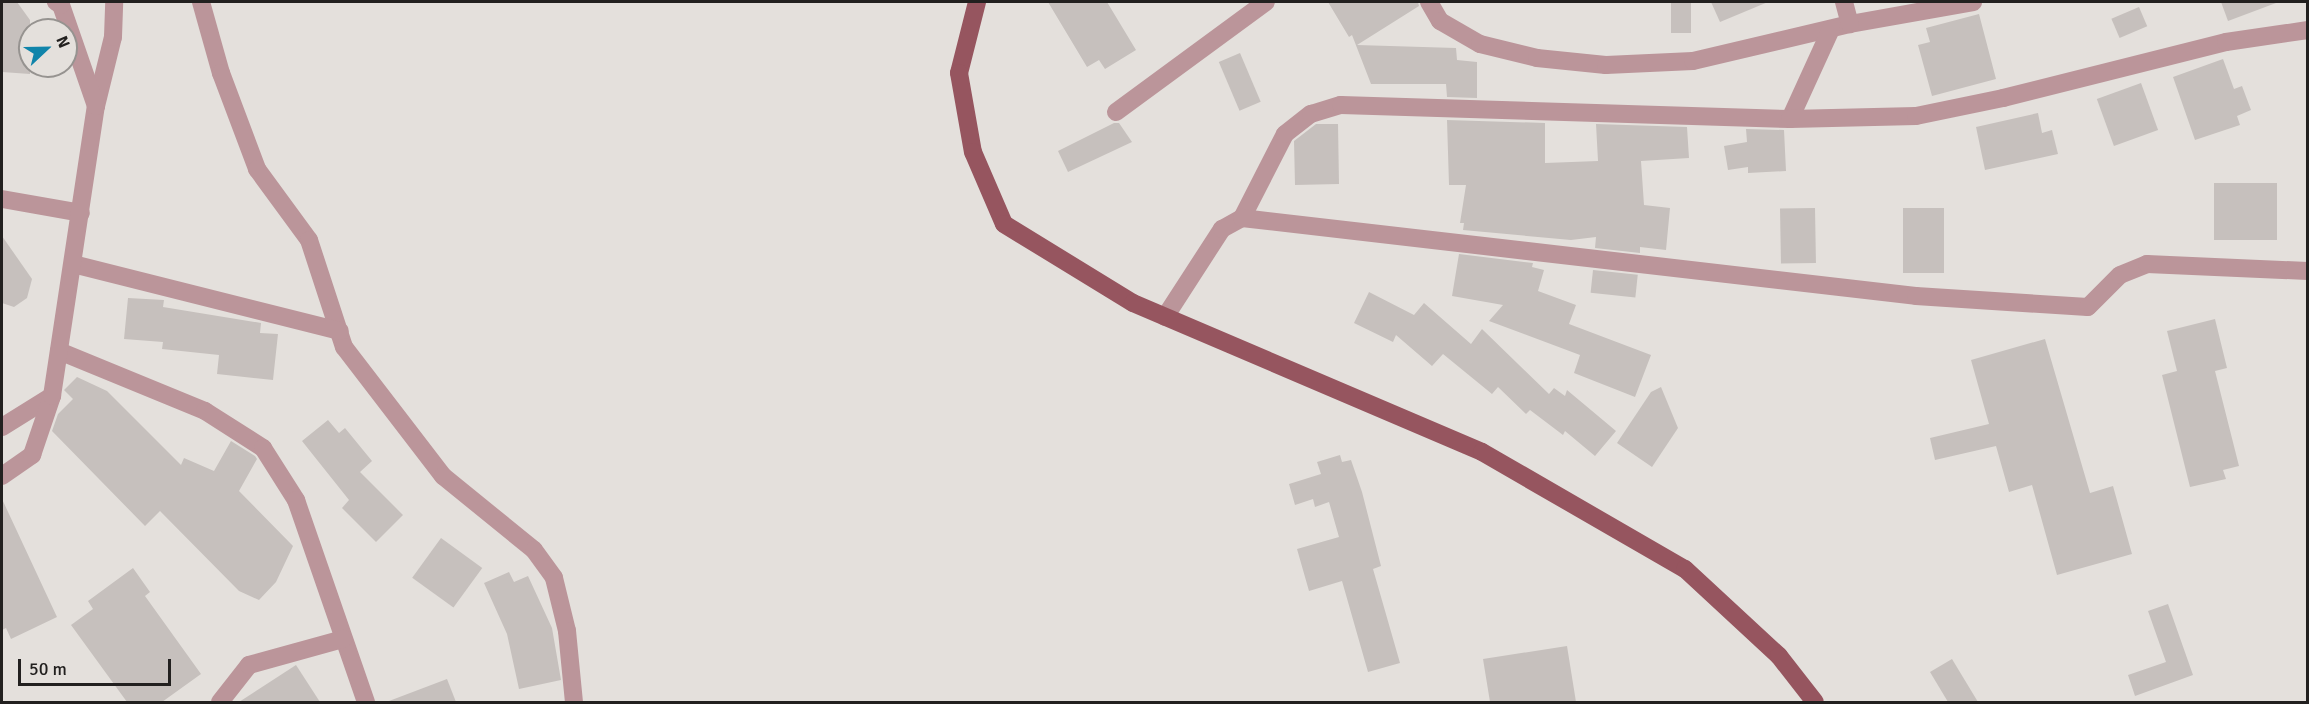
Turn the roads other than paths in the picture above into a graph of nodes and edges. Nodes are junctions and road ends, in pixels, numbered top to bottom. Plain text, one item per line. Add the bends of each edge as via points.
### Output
1 (56, 2) edge
2 (114, 2) edge
3 (201, 2) edge
4 (977, 2) edge
5 (1266, 2) edge
6 (1429, 2) edge
7 (1844, 2) edge
8 (1973, 2) edge
9 (1850, 24) junction
10 (1831, 29) junction
11 (2307, 30) edge
12 (96, 106) junction
13 (1116, 111) dead end
14 (1790, 119) junction
15 (2, 199) edge
16 (81, 213) junction
17 (1242, 218) junction
18 (73, 264) junction
19 (2307, 271) edge
20 (1165, 317) junction
21 (340, 331) junction
22 (59, 351) junction
23 (52, 396) junction
24 (2, 427) edge
25 (2, 476) edge
26 (343, 639) junction
27 (220, 702) edge
28 (366, 702) edge
29 (574, 702) edge
30 (1815, 702) edge

1 - 12 street via 61,5
2 - 12 street via 112,37
3 - 21 street via 221,74 257,169 309,240
4 - 20 main road via 959,72 973,152 1004,224 1133,303
5 - 13 street
6 - 10 street via 1440,21 1480,44 1537,58 1606,65 1693,61
7 - 9 street
8 - 9 street
9 - 10 street
10 - 14 street
11 - 14 street via 2226,42 1916,116
12 - 16 street
14 - 17 street via 1341,105 1311,114 1285,134
15 - 16 street
16 - 18 street
17 - 19 street via 1916,296 2088,307 2120,275 2147,264
17 - 20 street via 1222,229
18 - 21 street
18 - 22 street
20 - 30 main road via 1482,452 1685,569 1779,656
21 - 29 street via 344,347 443,476 534,550 554,578 567,631
22 - 23 street
22 - 26 street via 205,411 263,448 296,500
23 - 24 street
23 - 25 street via 33,455
26 - 27 street via 249,665
26 - 28 street

